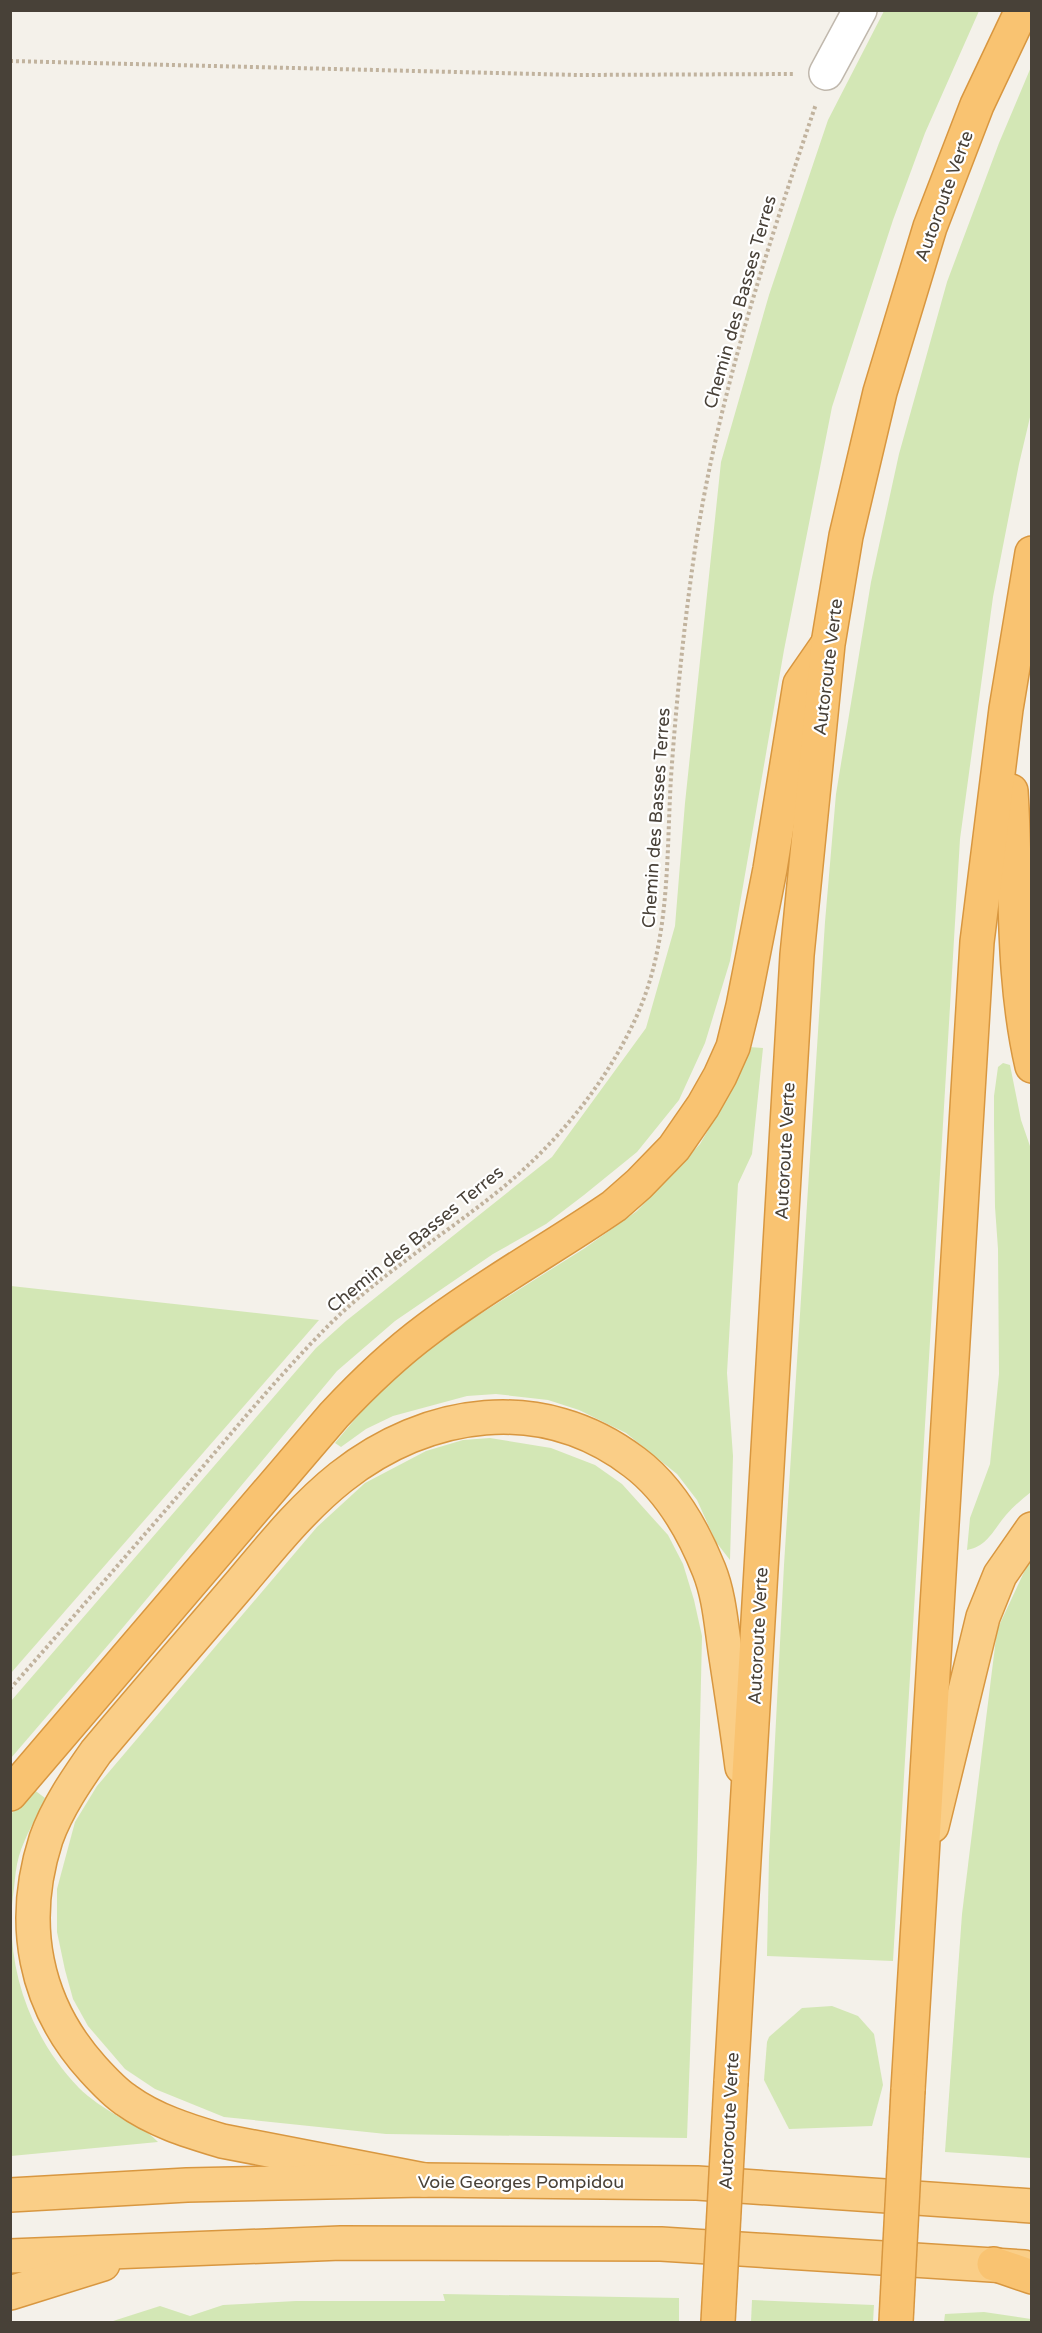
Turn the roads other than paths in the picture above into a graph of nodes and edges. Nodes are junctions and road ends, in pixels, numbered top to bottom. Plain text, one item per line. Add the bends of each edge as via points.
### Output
1 (860, 10) edge
2 (1022, 10) edge
3 (826, 73) road end
4 (1032, 553) edge
5 (828, 644) junction
6 (1006, 709) junction
7 (1032, 1066) edge
8 (1032, 1529) edge
9 (10, 1794) edge
10 (748, 1807) junction
11 (922, 1868) junction
12 (424, 2180) junction
13 (1032, 2193) edge
14 (10, 2194) edge
15 (966, 2200) junction
16 (1032, 2206) edge
17 (146, 2251) junction
18 (10, 2256) edge
19 (994, 2264) junction
20 (1032, 2268) edge
21 (1032, 2277) edge
22 (10, 2293) edge
23 (718, 2322) edge
24 (896, 2322) edge

1 - 3 street
2 - 5 highway, Autoroute Verte via 977,105 930,227 880,392 846,537
4 - 6 highway
5 - 9 highway via 800,684 768,879 733,1047 703,1106 674,1148 614,1206 429,1328 362,1386
5 - 10 highway, Autoroute Verte via 797,955
6 - 7 highway via 1016,969
6 - 11 highway via 977,942
8 - 11 highway via 1000,1575 983,1617
10 - 12 highway via 718,1601 710,1573 677,1509 634,1462 562,1424 510,1416 475,1418 420,1431 369,1456 294,1520 96,1752 74,1784 46,1839 39,1867 33,1928 38,1965 45,1993 77,2051 124,2099 146,2113 222,2141
10 - 23 highway, Autoroute Verte, bridge
11 - 24 highway, bridge
12 - 14 highway, Voie Georges Pompidou via 187,2185
12 - 15 highway, Voie Georges Pompidou via 697,2183
13 - 15 highway
15 - 16 highway, Voie Georges Pompidou
17 - 18 highway
17 - 19 highway via 341,2243 661,2244
17 - 22 highway
19 - 20 highway
19 - 21 highway

